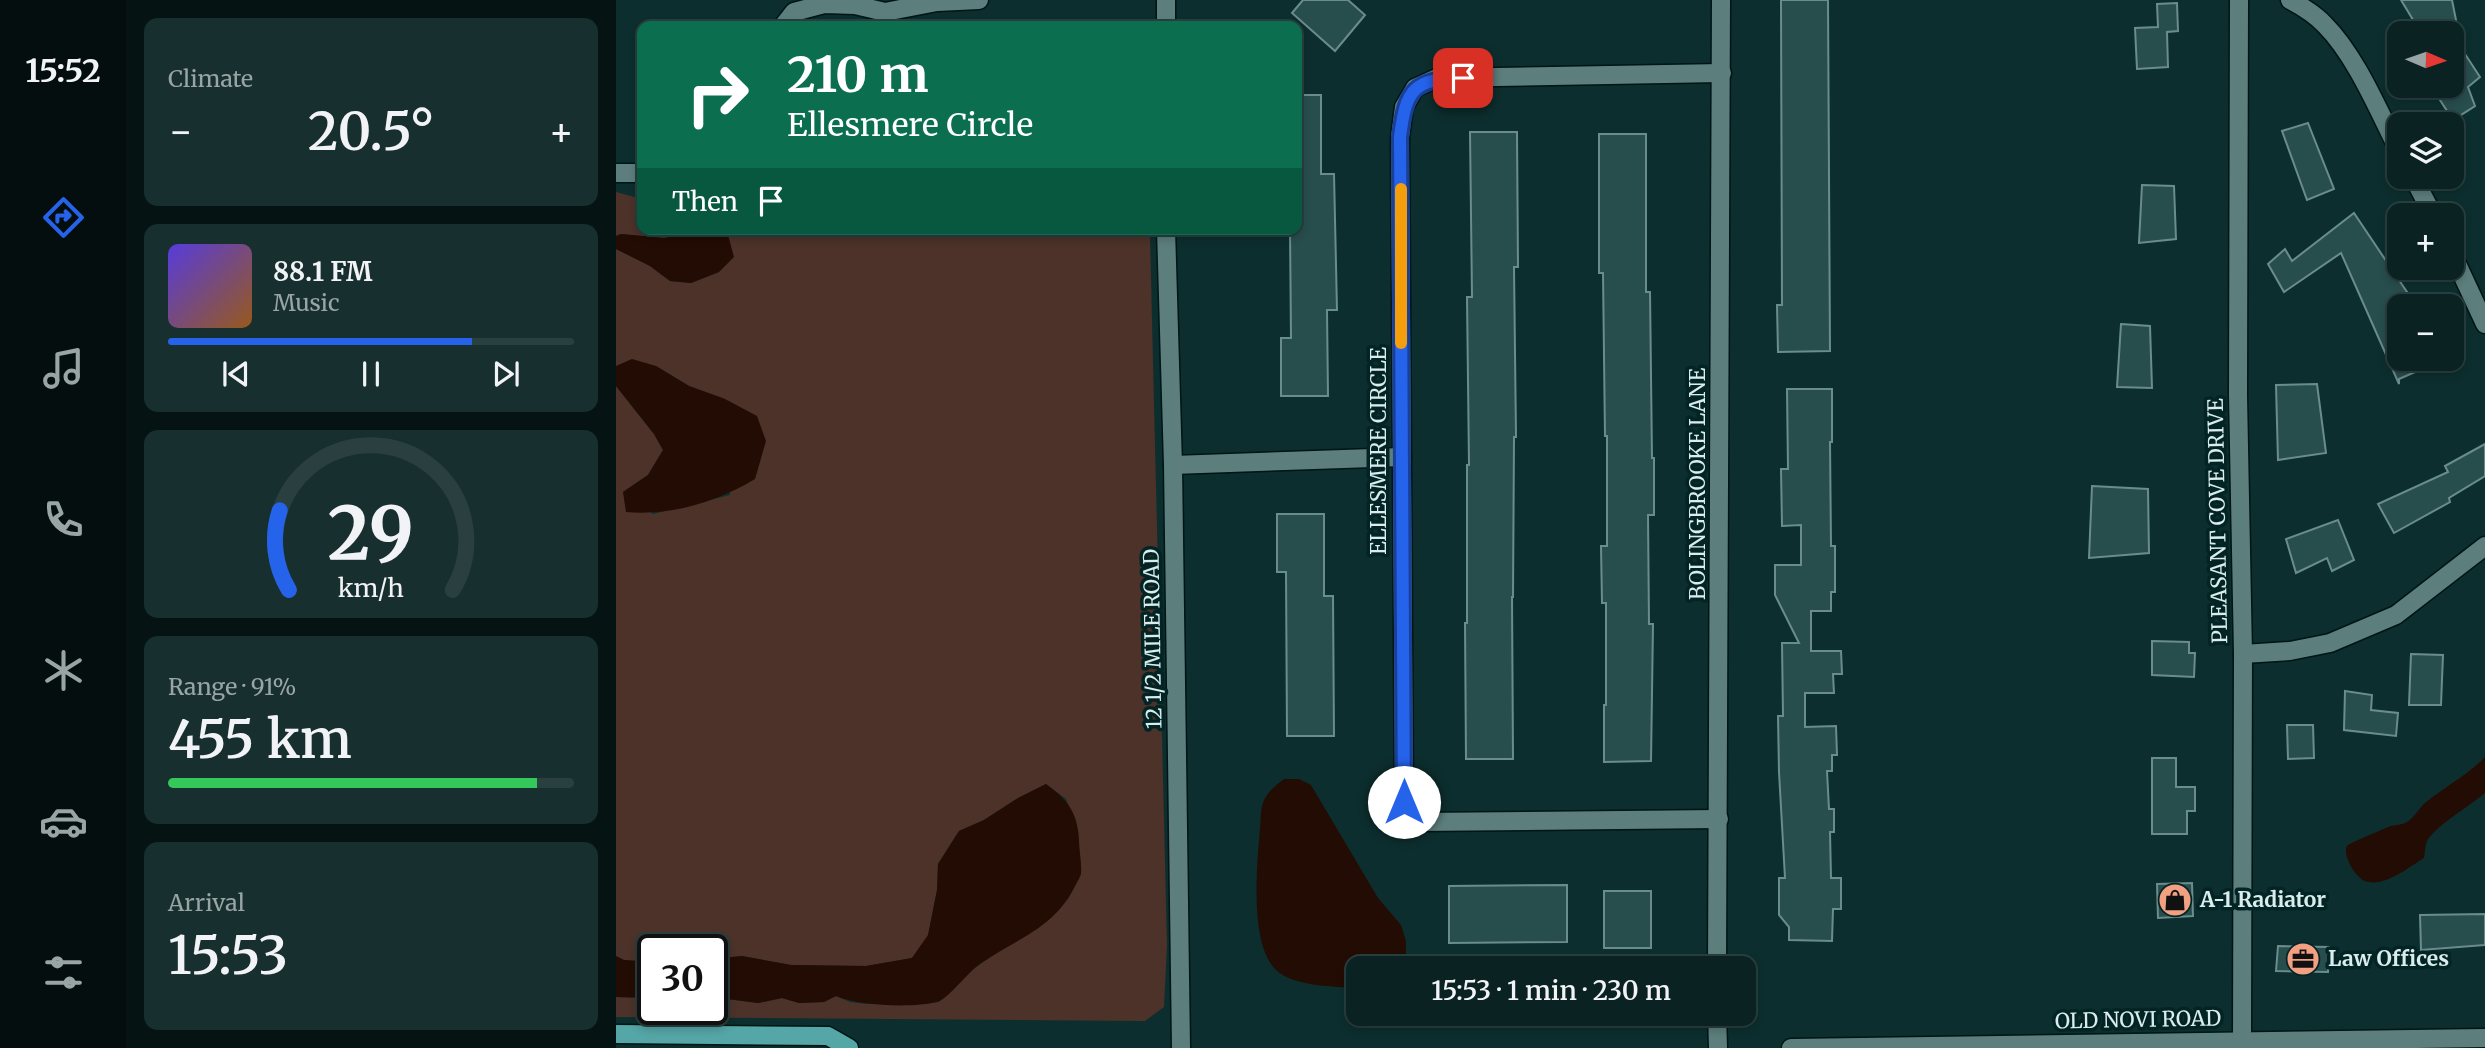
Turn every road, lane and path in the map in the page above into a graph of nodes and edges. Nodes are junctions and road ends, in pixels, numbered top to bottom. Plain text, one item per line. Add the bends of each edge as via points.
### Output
1 (979, 0) edge
2 (1166, 0) edge
3 (1721, 0) edge
4 (2239, 0) edge
5 (2290, 0) edge
6 (787, 21) edge
7 (1166, 21) edge
8 (1722, 73) junction
9 (2387, 128) edge
10 (616, 173) edge
11 (637, 173) edge
12 (1166, 235) edge
13 (2464, 279) edge
14 (2485, 324) edge
15 (1402, 457) junction
16 (1173, 465) junction
17 (2485, 545) edge
18 (2243, 654) junction
19 (1719, 819) junction
20 (1717, 956) edge
21 (1717, 1026) edge
22 (616, 1034) edge
23 (2485, 1038) edge
24 (2242, 1041) junction
25 (849, 1048) edge
26 (1181, 1048) edge
27 (1718, 1048) edge
28 (1791, 1048) edge

1 - 6 street via 885,12 824,4 794,12
2 - 7 street
3 - 8 street, BOLINGBROOKE LANE
4 - 18 street, PLEASANT COVE DRIVE
5 - 9 street via 2327,26 2355,66
8 - 15 street, ELLESMERE CIRCLE via 1437,78 1415,88 1404,107 1400,137
8 - 19 street, BOLINGBROOKE LANE
10 - 11 street
12 - 16 street, 12 1/2 MILE ROAD
13 - 14 street
15 - 16 street
15 - 19 street, ELLESMERE CIRCLE via 1404,802 1419,822
16 - 26 street, 12 1/2 MILE ROAD
17 - 18 street via 2396,615 2330,643
18 - 24 street, PLEASANT COVE DRIVE
19 - 20 street, BOLINGBROOKE LANE
21 - 27 street
22 - 25 main road via 828,1037
23 - 24 street, OLD NOVI ROAD
24 - 28 street, OLD NOVI ROAD

